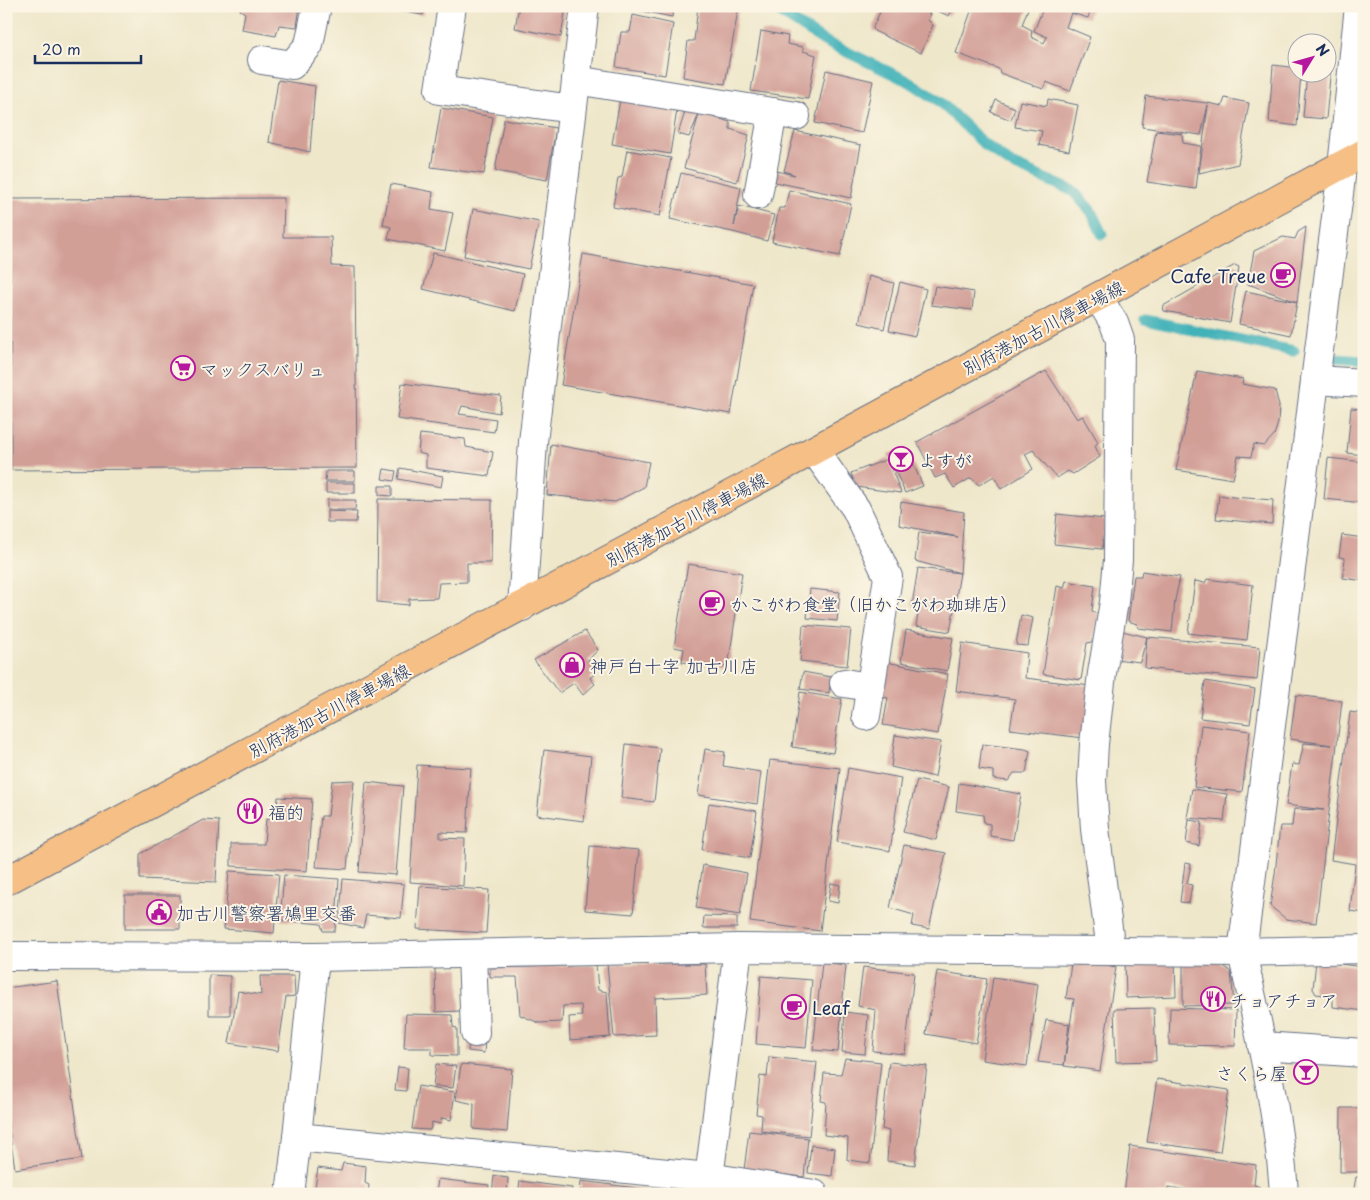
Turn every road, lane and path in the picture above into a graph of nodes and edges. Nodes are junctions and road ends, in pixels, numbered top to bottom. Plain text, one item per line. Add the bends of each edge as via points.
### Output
1 (317, 6) edge
2 (452, 6) edge
3 (585, 6) edge
4 (1359, 6) edge
5 (262, 60) dead end
6 (576, 80) junction
7 (572, 109) junction
8 (1353, 159) edge
9 (758, 195) dead end
10 (1098, 297) junction
11 (1315, 380) junction
12 (1364, 383) edge
13 (814, 450) junction
14 (522, 607) junction
15 (844, 683) dead end
16 (870, 687) junction
17 (866, 716) dead end
18 (6, 881) edge
19 (738, 948) junction
20 (1364, 948) edge
21 (1111, 951) junction
22 (1242, 952) junction
23 (472, 954) junction
24 (6, 956) edge
25 (314, 957) junction
26 (475, 1033) dead end
27 (1262, 1046) junction
28 (1364, 1054) edge
29 (297, 1137) junction
30 (708, 1186) edge
31 (290, 1194) edge
32 (814, 1194) edge
33 (1284, 1194) edge

1 - 5 street via 309,45 292,65
2 - 7 street via 439,90
3 - 6 street
4 - 8 street
6 - 7 street
6 - 9 street via 784,114
7 - 14 street via 533,442
8 - 10 main road, 別府港加古川停車場線
8 - 11 street
10 - 13 main road, 別府港加古川停車場線
10 - 21 street via 1120,340 1118,560 1102,673 1092,781
11 - 12 street
11 - 22 street
13 - 14 main road, 別府港加古川停車場線
13 - 16 street via 856,509 888,577
14 - 18 main road, 別府港加古川停車場線
15 - 16 street
16 - 17 street
19 - 21 street
19 - 23 street
19 - 30 street
20 - 22 street
21 - 22 street
22 - 27 street
23 - 25 street
23 - 26 street
24 - 25 street
25 - 29 street
27 - 28 street
27 - 33 street via 1282,1160
29 - 30 street
29 - 31 street
30 - 32 street

